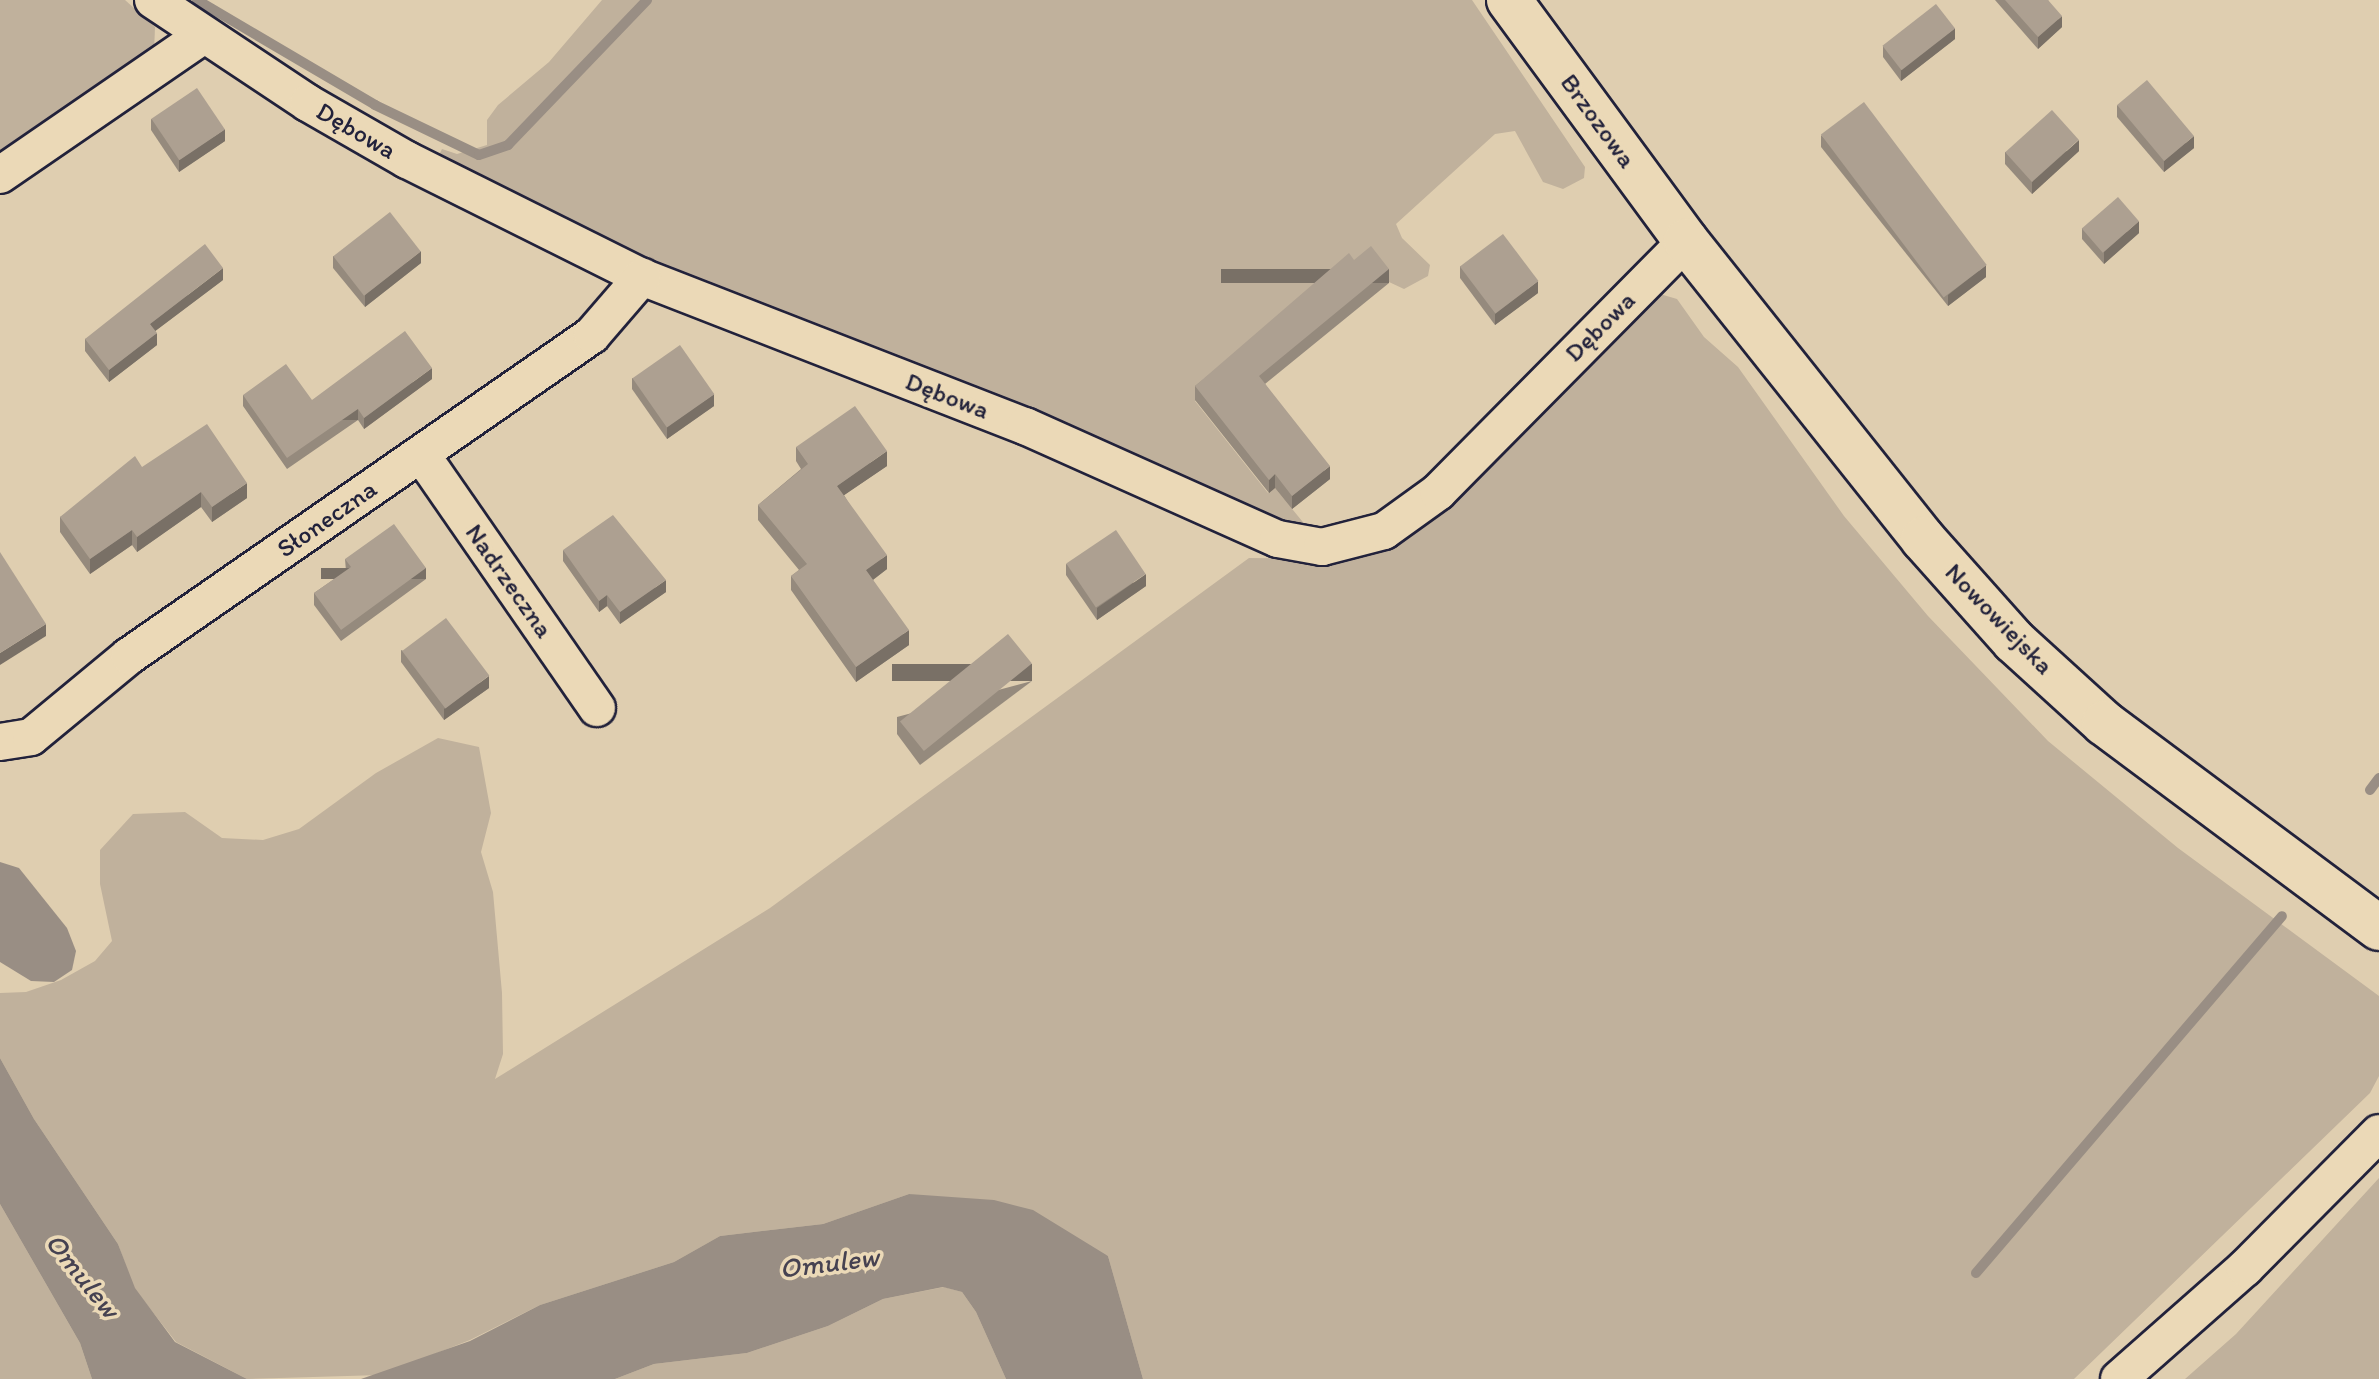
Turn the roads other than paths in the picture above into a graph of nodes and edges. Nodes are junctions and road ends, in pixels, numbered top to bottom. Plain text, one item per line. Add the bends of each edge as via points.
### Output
1 (153, 0) edge
2 (1509, 0) edge
3 (204, 35) junction
4 (0, 175) edge
5 (1686, 241) junction
6 (642, 277) junction
7 (421, 454) junction
8 (597, 708) dead end
9 (0, 742) edge
10 (2379, 928) edge
11 (2379, 1133) edge
12 (2119, 1379) edge

1 - 3 street, Dębowa
2 - 5 main road, Brzozowa
3 - 4 street
3 - 6 street, Dębowa via 407,160
5 - 6 street, Dębowa via 1438,492 1384,531 1322,547 1278,539 1025,426
5 - 10 main road, Nowowiejska via 1923,539 2014,641 2104,723
6 - 7 street, Słoneczna via 592,335
7 - 8 street, Nadrzeczna
7 - 9 street, Słoneczna via 129,656 31,737
11 - 12 street via 2245,1268

